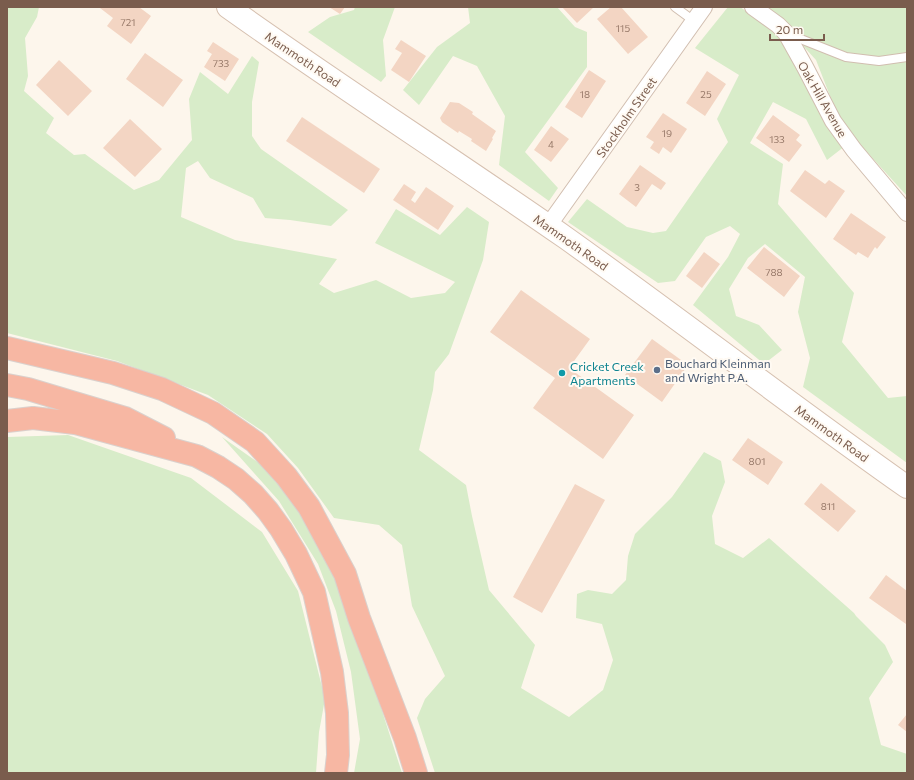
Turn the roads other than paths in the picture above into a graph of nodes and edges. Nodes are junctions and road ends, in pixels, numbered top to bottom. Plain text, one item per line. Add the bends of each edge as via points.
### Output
1 (228, 7) edge
2 (675, 7) edge
3 (704, 7) edge
4 (753, 7) edge
5 (694, 21) junction
6 (786, 33) junction
7 (907, 57) edge
8 (907, 213) edge
9 (548, 226) junction
10 (7, 348) edge
11 (7, 385) edge
12 (7, 421) edge
13 (197, 456) junction
14 (907, 488) edge
15 (336, 773) edge
16 (416, 773) edge

1 - 9 main road, Mammoth Road
2 - 5 lane
3 - 5 street, Stockholm Street
4 - 6 street, Oak Hill Avenue
5 - 9 street, Stockholm Street
6 - 7 lane via 846,58 879,60
6 - 8 street, Oak Hill Avenue via 833,121
9 - 14 main road, Mammoth Road
10 - 16 highway via 113,373 162,389 213,413 256,442 309,507 345,574
11 - 13 highway via 125,418
12 - 13 highway via 33,418 75,423
13 - 15 highway via 236,479 268,510 296,554 314,592 332,672 337,714

